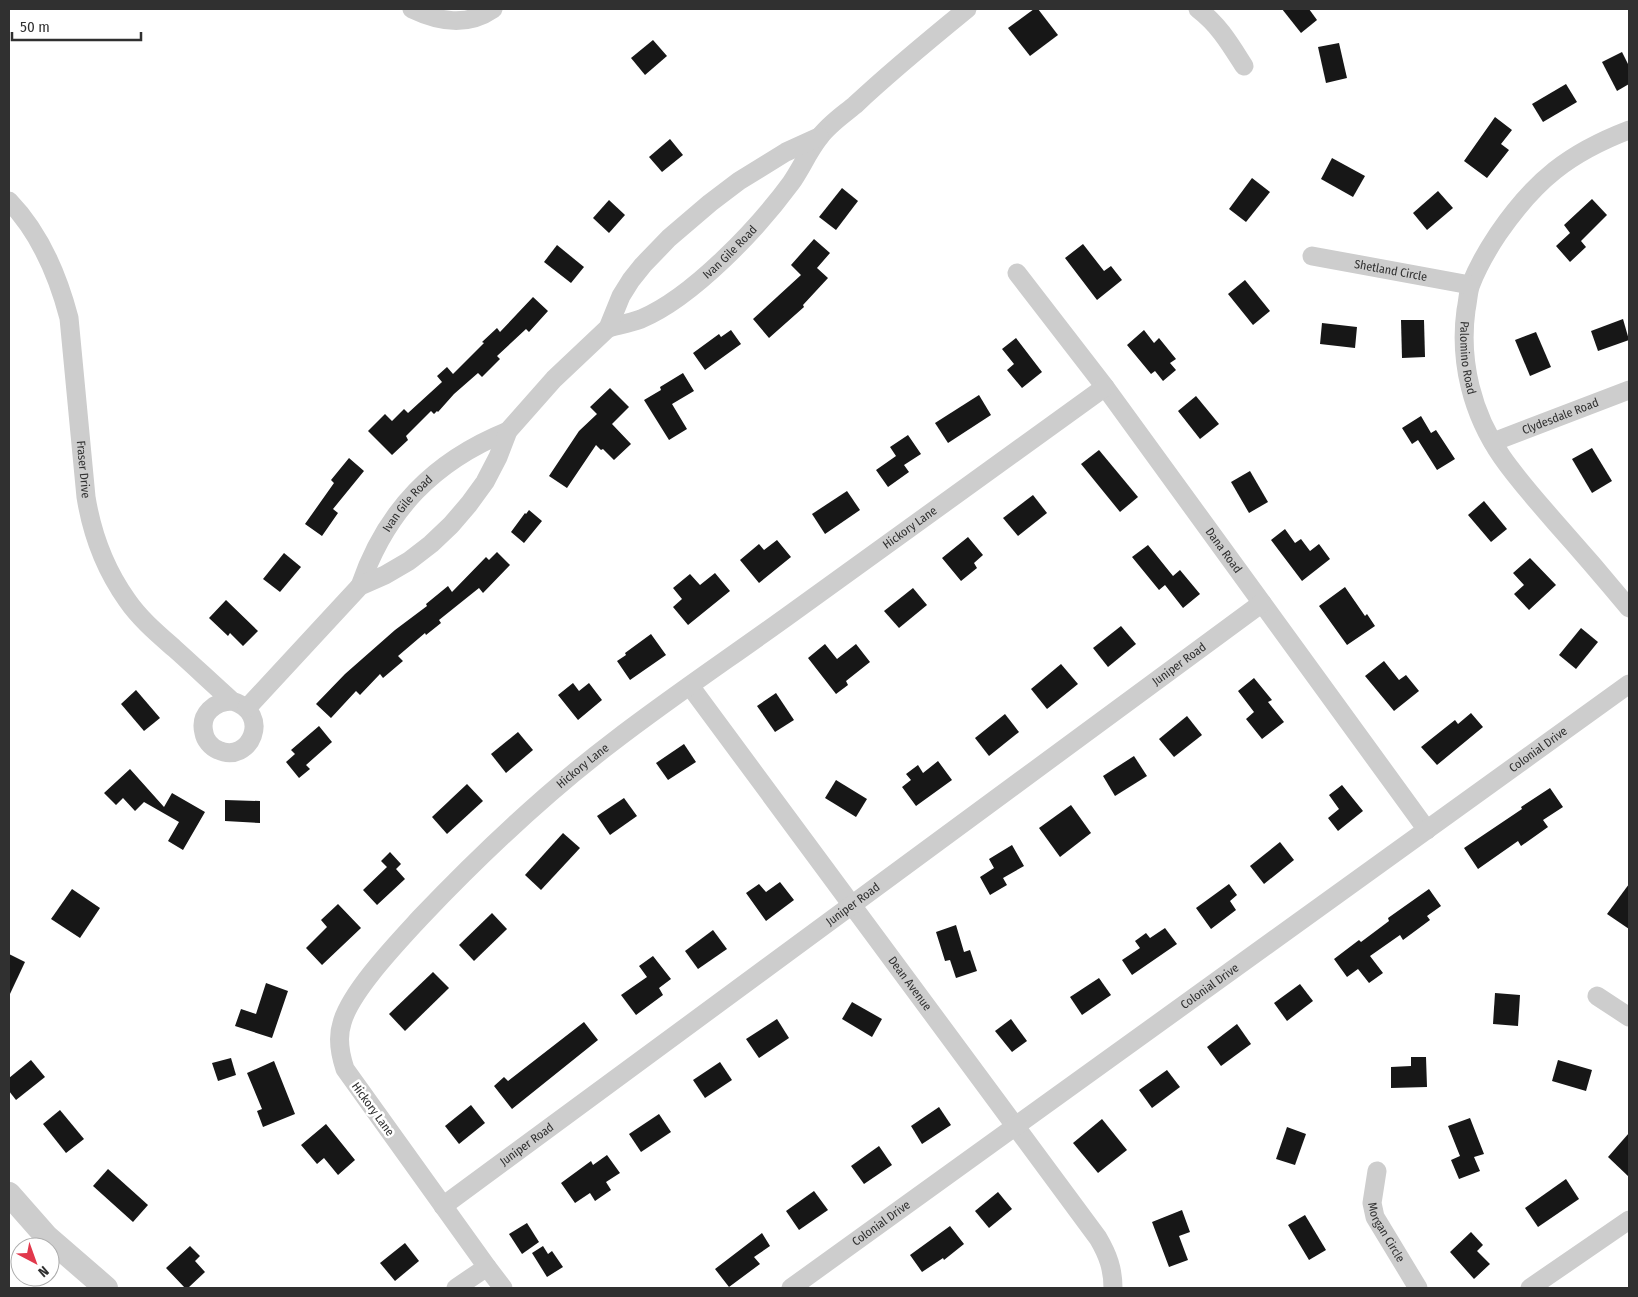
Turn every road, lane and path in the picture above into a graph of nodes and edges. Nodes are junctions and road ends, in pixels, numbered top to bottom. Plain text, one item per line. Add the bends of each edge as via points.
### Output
1 (412, 9) edge
2 (493, 9) edge
3 (967, 9) edge
4 (1198, 9) edge
5 (1244, 66) dead end
6 (1629, 130) edge
7 (819, 137) junction
8 (9, 201) edge
9 (1312, 256) dead end
10 (1017, 273) dead end
11 (1470, 285) junction
12 (608, 328) junction
13 (1105, 387) junction
14 (1629, 390) edge
15 (508, 431) junction
16 (1493, 442) junction
17 (360, 586) junction
18 (1262, 604) junction
19 (1629, 608) edge
20 (1629, 684) edge
21 (690, 686) junction
22 (240, 704) joint
23 (1427, 830) junction
24 (852, 905) junction
25 (1597, 996) dead end
26 (1629, 1017) edge
27 (1016, 1126) junction
28 (1377, 1171) dead end
29 (9, 1194) edge
30 (443, 1206) junction
31 (1629, 1220) edge
32 (487, 1267) junction
33 (106, 1288) edge
34 (456, 1288) edge
35 (503, 1288) edge
36 (791, 1288) edge
37 (1113, 1288) edge
38 (1418, 1288) edge
39 (1530, 1288) edge

1 - 2 street via 454,22 471,19
3 - 7 street, Ivan Gile Road
4 - 5 street via 1223,33
6 - 11 street, Palomino Road via 1574,156 1530,192 1495,238
7 - 12 street, Ivan Gile Road via 769,161 682,226 631,280
7 - 12 street, Ivan Gile Road via 801,169 778,199 716,265 658,310
8 - 22 street, Fraser Drive via 26,221 46,255 62,292 70,325 86,497 97,544 118,586 137,612
9 - 11 street, Shetland Circle
10 - 13 street, Dana Road
11 - 16 street, Palomino Road via 1464,326 1465,367
12 - 15 street, Ivan Gile Road via 554,379
13 - 18 street, Dana Road
13 - 21 street, Hickory Lane
14 - 16 street, Clydesdale Road
15 - 17 street, Ivan Gile Road via 485,482 451,525 409,561
15 - 17 street, Ivan Gile Road via 458,456 416,491 382,535
16 - 19 street, Palomino Road via 1502,458
17 - 22 street, Ivan Gile Road
18 - 23 street, Dana Road
18 - 24 street, Juniper Road
20 - 23 street, Colonial Drive
21 - 24 street, Dean Avenue
21 - 30 street, Hickory Lane via 613,741 511,828 395,945 348,1008 340,1038 340,1055 345,1069
23 - 27 street, Colonial Drive
24 - 27 street, Dean Avenue
24 - 30 street, Juniper Road
25 - 26 street
27 - 36 street, Colonial Drive
27 - 37 street, Dean Avenue via 1109,1256
28 - 38 street, Morgan Circle via 1372,1203 1374,1218
29 - 33 street via 46,1236
30 - 32 street, Hickory Lane
31 - 39 street
32 - 34 street
32 - 35 street

